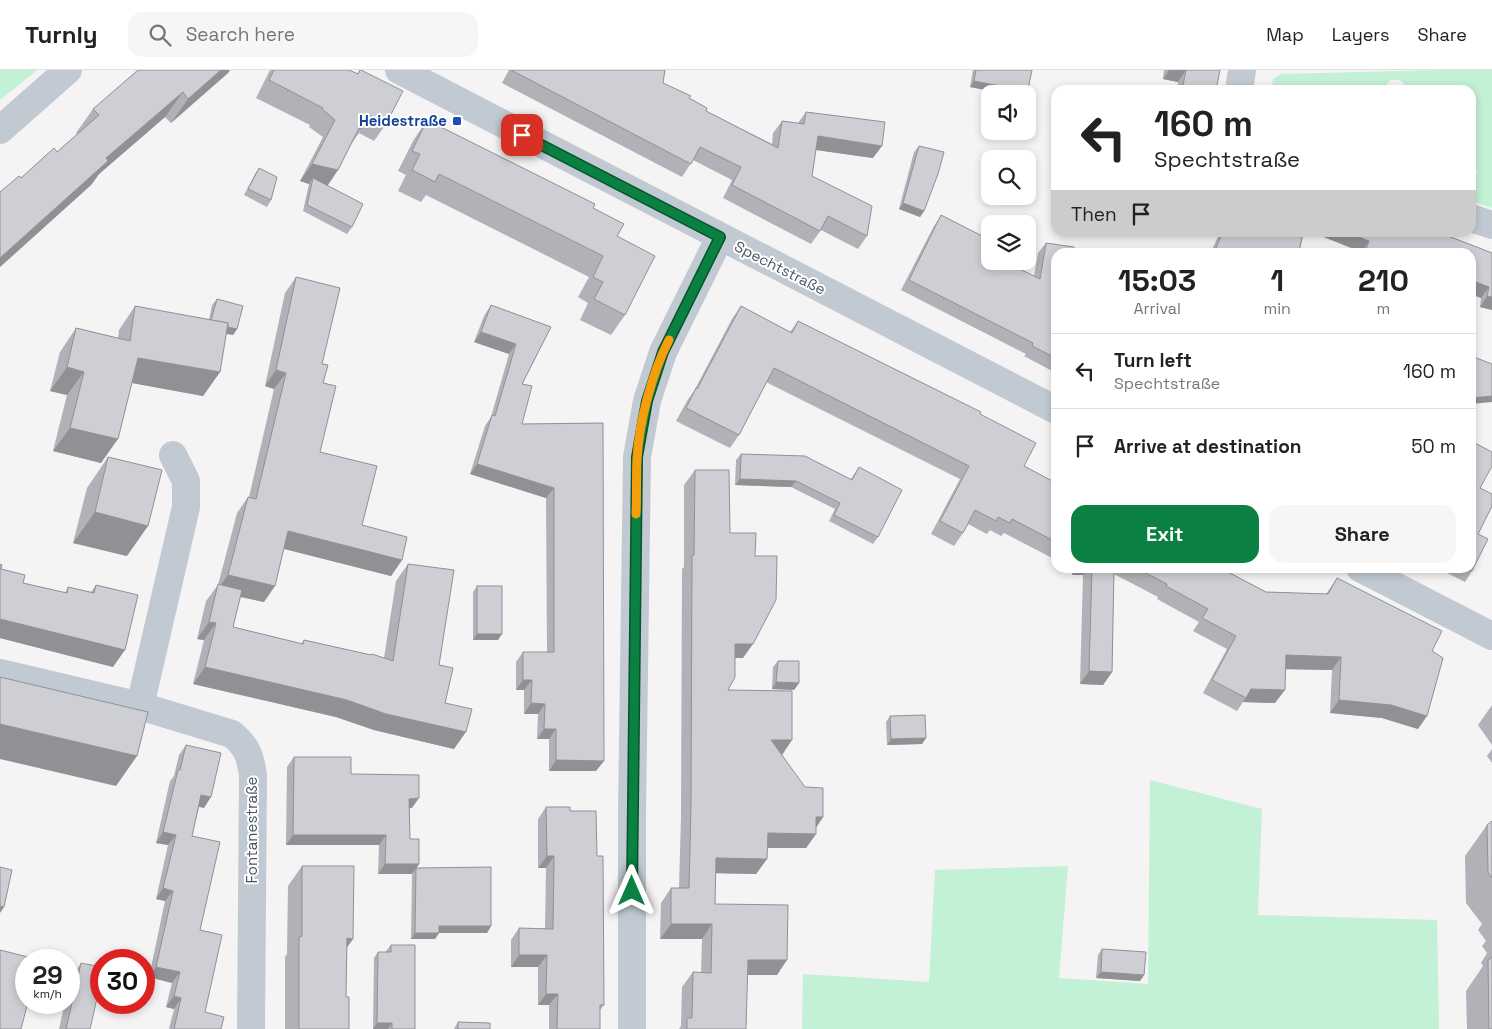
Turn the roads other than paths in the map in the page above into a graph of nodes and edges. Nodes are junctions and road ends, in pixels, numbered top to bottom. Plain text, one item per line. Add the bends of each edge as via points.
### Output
1 (68, 70) edge
2 (399, 70) edge
3 (1242, 70) edge
4 (1240, 85) edge
5 (0, 130) edge
6 (1476, 220) edge
7 (1492, 225) edge
8 (720, 237) junction
9 (1051, 407) edge
10 (172, 455) dead end
11 (1370, 573) edge
12 (1492, 636) edge
13 (0, 673) edge
14 (140, 706) junction
15 (251, 1029) edge
16 (632, 1029) edge

1 - 5 street
2 - 8 street, Spechtstraße
3 - 4 street
6 - 7 street
8 - 9 street, Spechtstraße
8 - 16 street via 663,352 647,401 637,457
10 - 14 street via 186,481 186,507
11 - 12 street
13 - 14 street, Fontanestraße
14 - 15 street, Fontanestraße via 232,734 243,743 250,756 253,775

